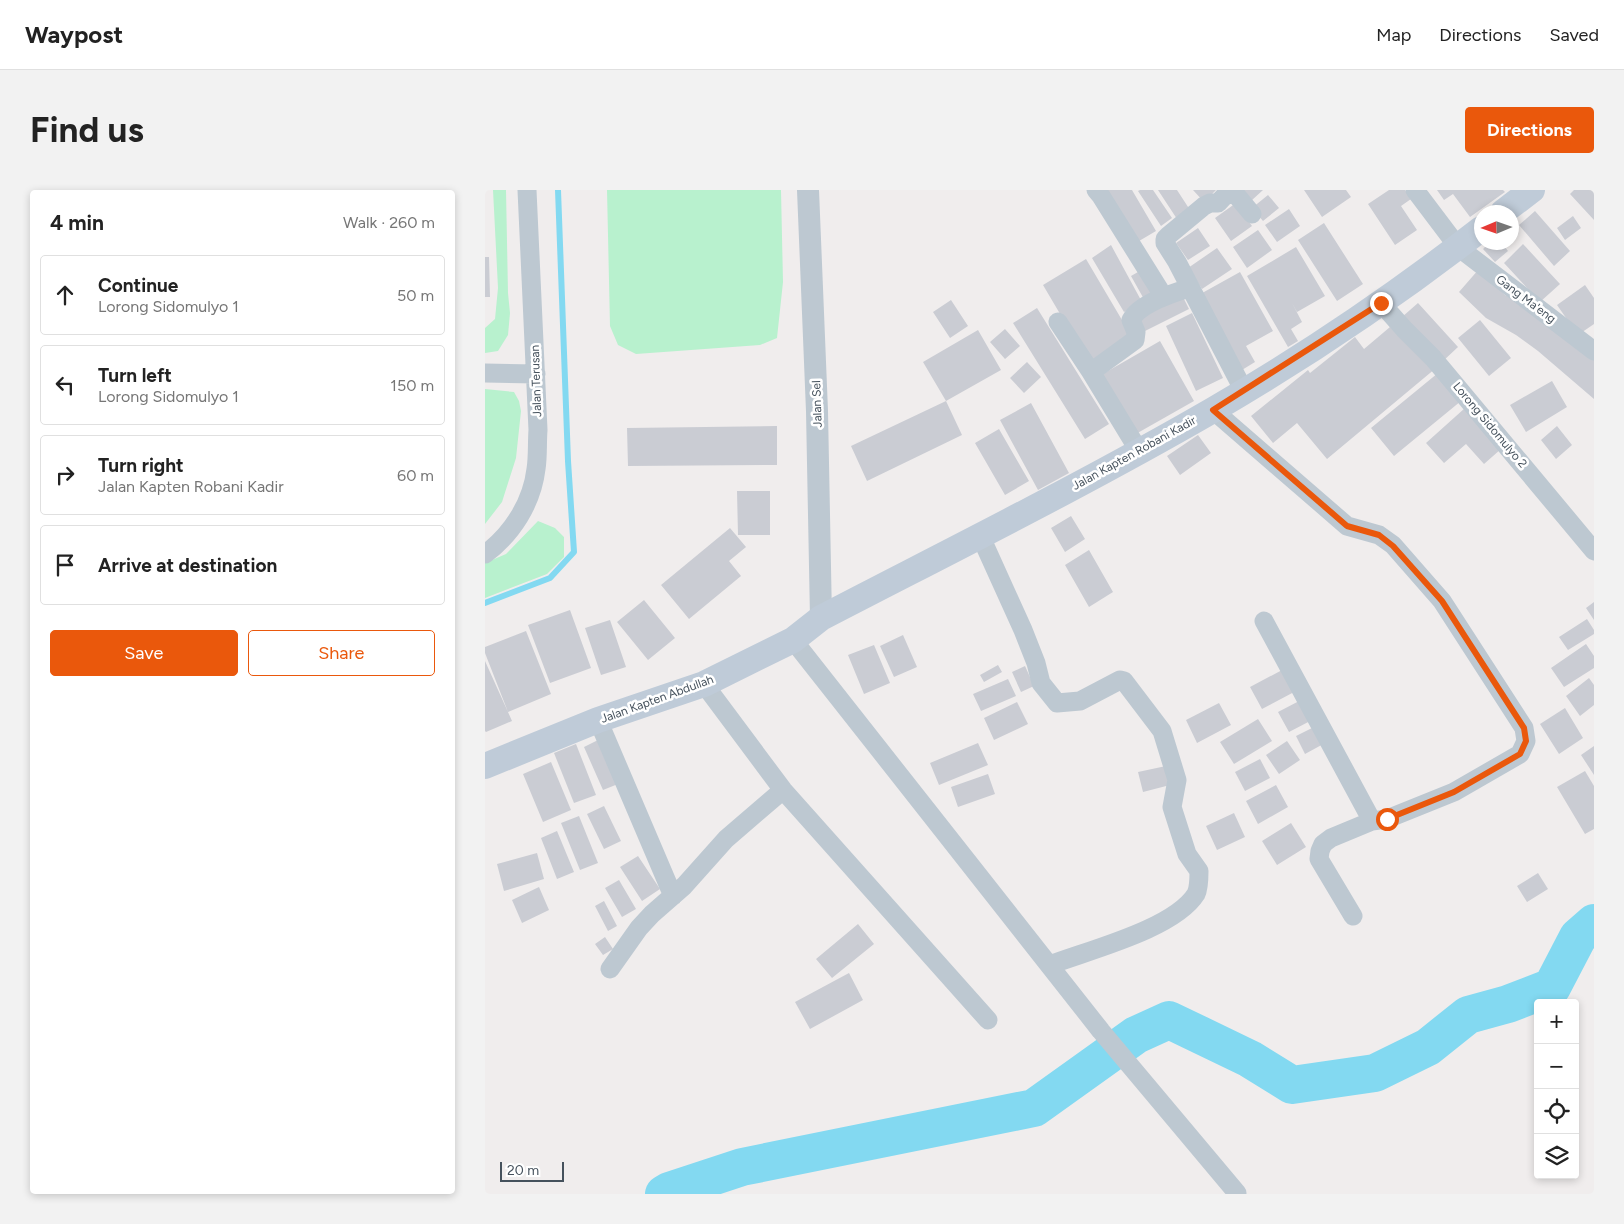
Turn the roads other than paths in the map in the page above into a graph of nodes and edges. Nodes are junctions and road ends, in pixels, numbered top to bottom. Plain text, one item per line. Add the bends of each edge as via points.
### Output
1 (527, 190) edge
2 (808, 190) edge
3 (1096, 190) edge
4 (1231, 190) edge
5 (1415, 190) edge
6 (1532, 190) edge
7 (1512, 205) edge
8 (1252, 214) dead end
9 (1474, 234) edge
10 (1167, 246) junction
11 (1458, 247) junction
12 (1142, 261) junction
13 (1189, 288) junction
14 (1164, 297) junction
15 (1381, 303) junction
16 (1058, 322) dead end
17 (1594, 351) edge
18 (1091, 372) junction
19 (485, 373) edge
20 (536, 374) junction
21 (1244, 391) junction
22 (1213, 410) junction
23 (1139, 451) junction
24 (980, 535) junction
25 (1594, 551) edge
26 (485, 554) edge
27 (821, 618) junction
28 (1263, 621) dead end
29 (793, 640) junction
30 (704, 684) junction
31 (598, 720) junction
32 (485, 766) edge
33 (783, 790) junction
34 (1371, 821) junction
35 (673, 896) junction
36 (1353, 916) dead end
37 (1049, 964) junction
38 (610, 969) dead end
39 (988, 1020) dead end
40 (1237, 1193) edge

1 - 20 street, Jalan Terusan
2 - 27 street, Jalan Sel
3 - 12 street
4 - 8 street
4 - 10 street via 1218,203 1204,206 1165,239
5 - 11 street, Gang Ma'eng
6 - 7 main road
9 - 11 main road, Jalan Kapten Robani Kadir
10 - 12 street
10 - 13 street
11 - 15 main road, Jalan Kapten Robani Kadir
11 - 17 street, Gang Ma'eng
12 - 14 street
13 - 14 street
13 - 21 street
14 - 18 street via 1134,315 1131,320 1136,332 1135,340
15 - 21 main road, Jalan Kapten Robani Kadir
15 - 25 street, Lorong Sidomulyo 2 via 1433,358
16 - 18 street
18 - 23 street
19 - 20 street
20 - 26 street, Jalan Terusan via 537,469 532,489 518,520
21 - 22 main road, Jalan Kapten Robani Kadir
22 - 23 main road, Jalan Kapten Robani Kadir
22 - 34 street via 1347,526 1379,535 1393,546 1442,601 1524,728 1526,741 1520,754 1454,792 1387,819
23 - 24 main road, Jalan Kapten Robani Kadir
24 - 27 main road, Jalan Kapten Robani Kadir
24 - 37 street via 1023,630 1041,683 1057,703 1080,702 1120,680 1124,681 1161,731 1177,780 1172,807 1187,854 1199,871 1197,892 1184,908 1152,928
27 - 29 main road, Jalan Kapten Abdullah
28 - 34 street
29 - 30 main road, Jalan Kapten Abdullah
29 - 37 street
30 - 31 main road, Jalan Kapten Abdullah
30 - 33 street
31 - 32 main road, Jalan Kapten Abdullah
31 - 35 street
33 - 35 street via 726,838
33 - 39 street
34 - 36 street via 1331,838 1320,851 1319,859
35 - 38 street via 639,928
37 - 40 street via 1127,1063

